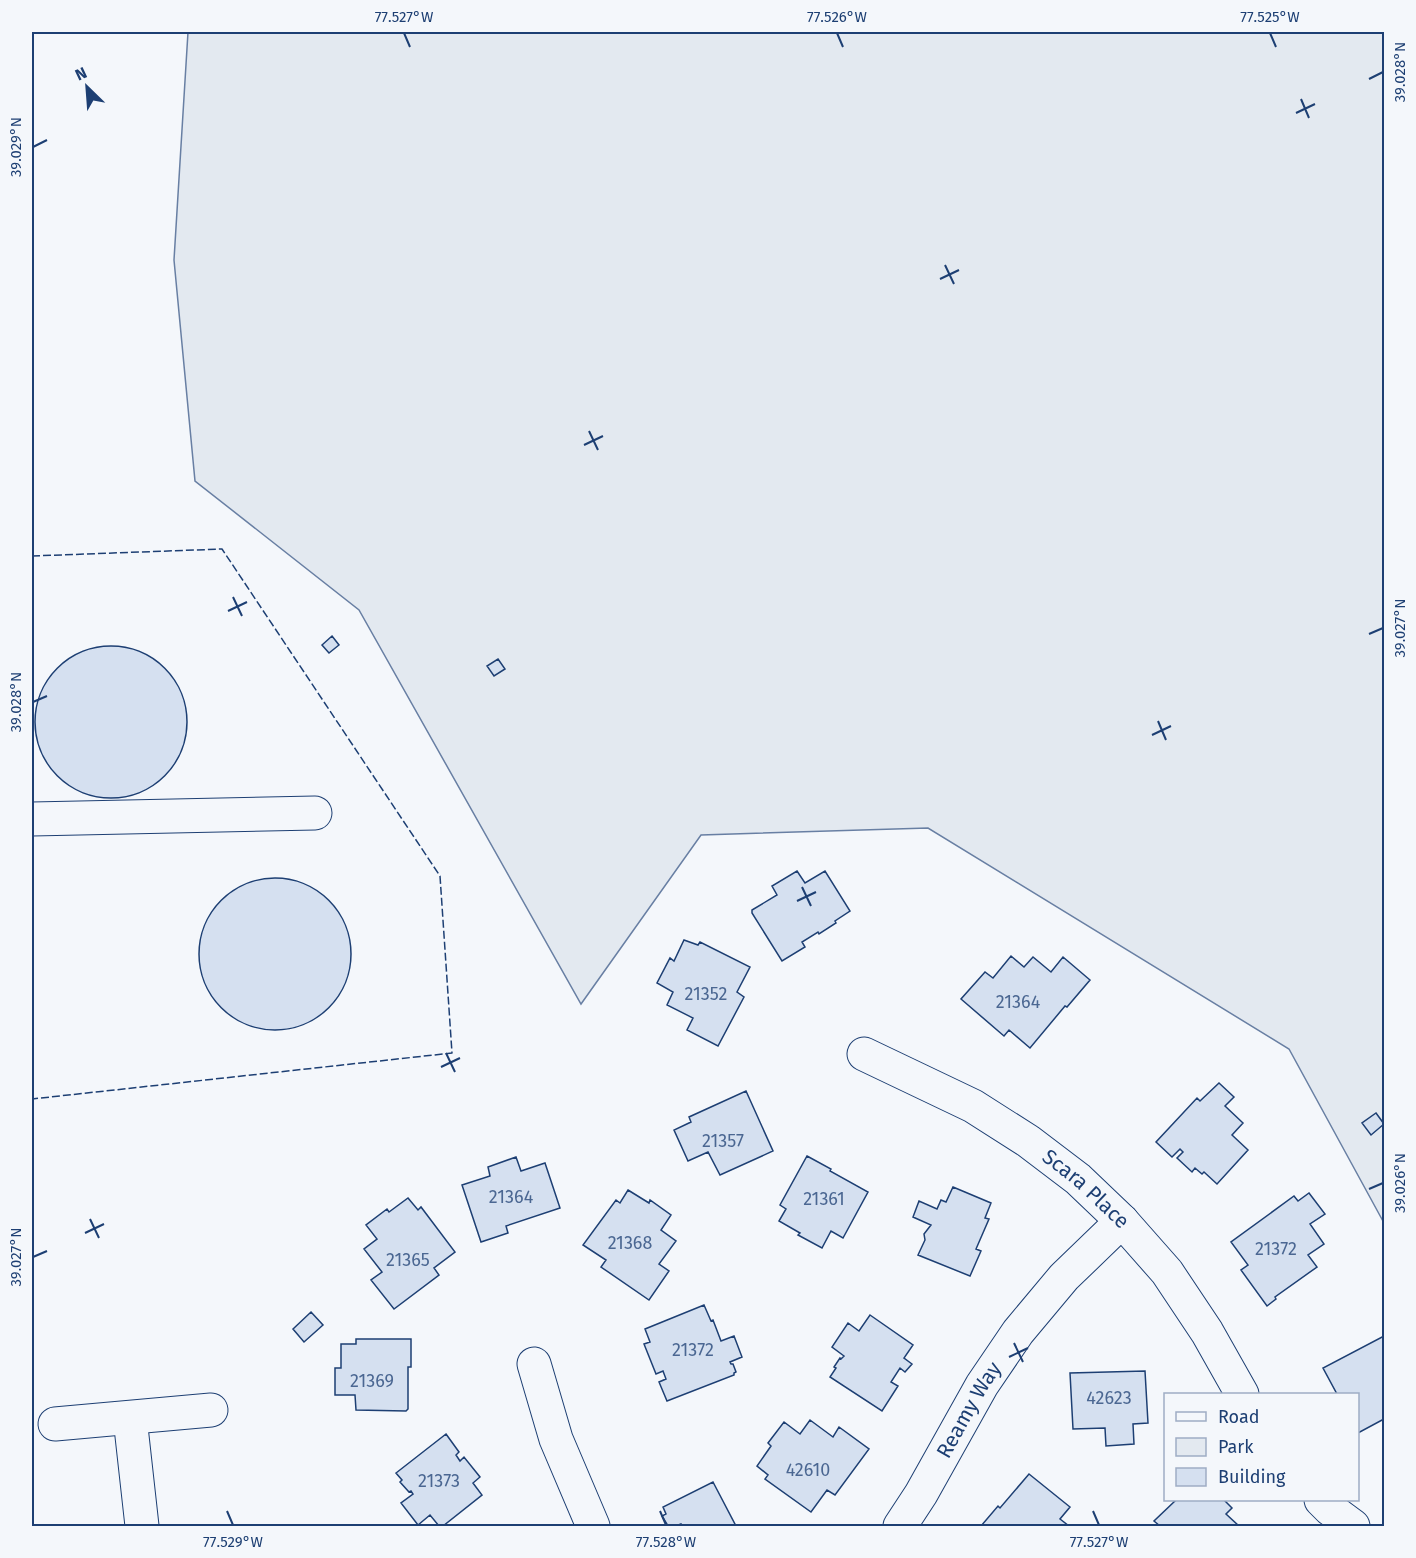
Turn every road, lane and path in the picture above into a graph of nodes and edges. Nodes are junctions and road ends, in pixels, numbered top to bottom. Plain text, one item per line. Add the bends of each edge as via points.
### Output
1 (315, 813) dead end
2 (32, 819) edge
3 (864, 1054) dead end
4 (1122, 1221) junction
5 (534, 1364) dead end
6 (1241, 1393) edge
7 (211, 1410) dead end
8 (130, 1418) junction
9 (55, 1424) dead end
10 (1322, 1501) edge
11 (142, 1527) edge
12 (593, 1527) edge
13 (900, 1527) edge
14 (1353, 1527) edge

1 - 2 street
3 - 4 street, Scara Place via 973,1106 1028,1140 1078,1179
4 - 6 street, Scara Place via 1167,1272
4 - 13 street, Reamy Way via 1064,1277 1018,1332 982,1385
5 - 12 street via 556,1438
7 - 8 street
8 - 9 street
8 - 11 street
10 - 14 street

